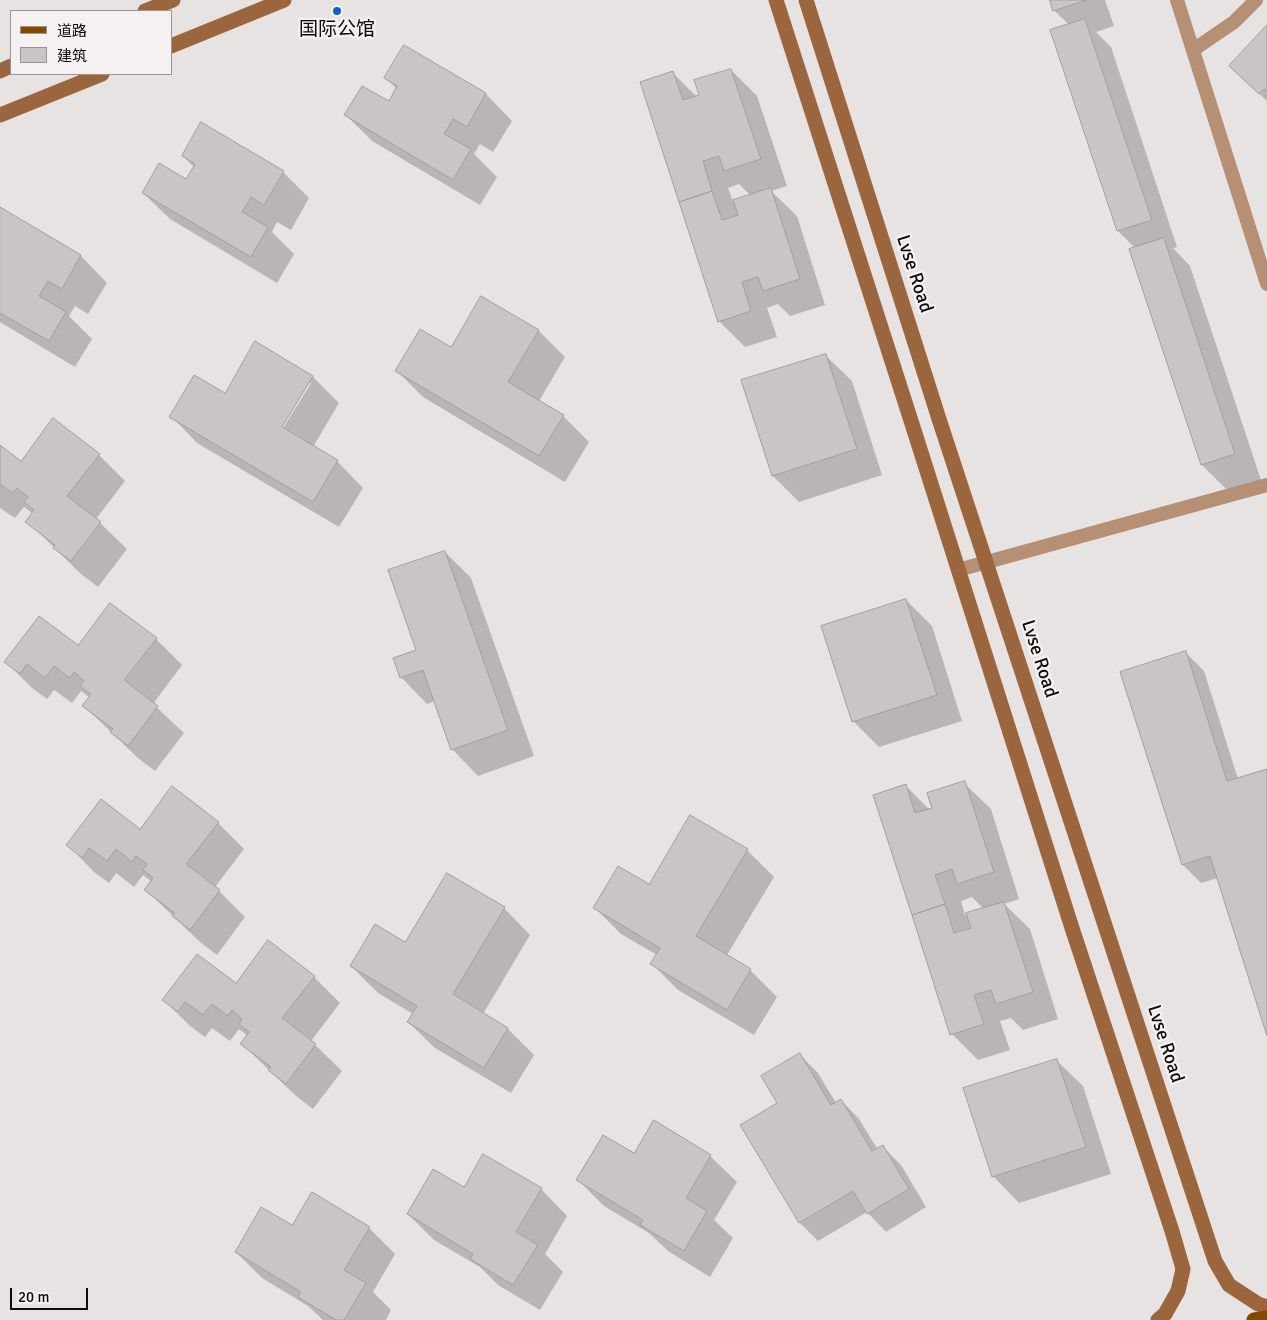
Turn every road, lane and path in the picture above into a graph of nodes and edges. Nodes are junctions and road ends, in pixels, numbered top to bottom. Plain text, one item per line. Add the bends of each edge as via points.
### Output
1 (173, 0) edge
2 (284, 0) edge
3 (776, 0) edge
4 (806, 0) edge
5 (1177, 0) edge
6 (1256, 0) edge
7 (148, 10) edge
8 (172, 46) edge
9 (1193, 50) junction
10 (100, 75) edge
11 (0, 115) edge
12 (1267, 284) edge
13 (1267, 485) edge
14 (987, 562) junction
15 (958, 570) junction
16 (1267, 1307) edge
17 (1267, 1318) edge
18 (1158, 1320) edge
19 (1254, 1320) edge

1 - 7 main road
2 - 8 main road
3 - 15 main road
4 - 14 main road, Lvse Road
5 - 9 lane
6 - 9 lane via 1234,22
9 - 12 lane
10 - 11 main road
13 - 14 lane
14 - 15 lane
14 - 16 main road, Lvse Road via 1215,1261 1229,1285
15 - 18 main road via 1183,1269 1178,1291
17 - 19 main road

